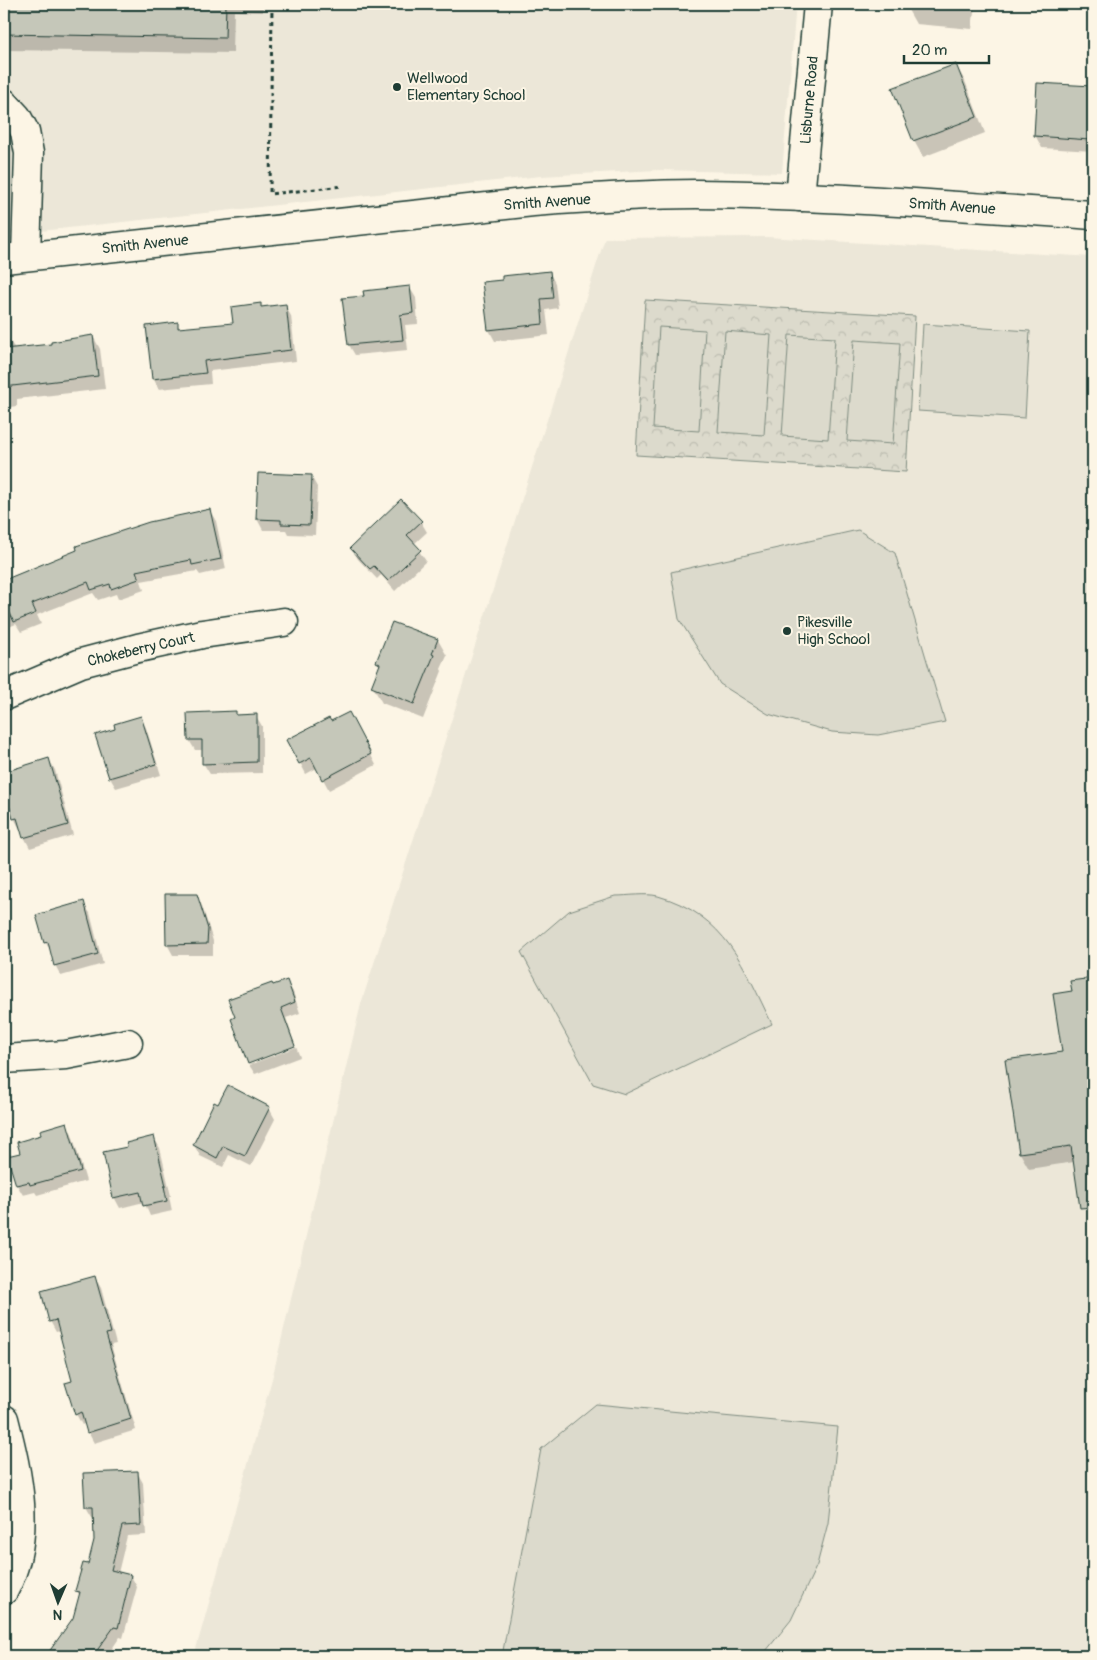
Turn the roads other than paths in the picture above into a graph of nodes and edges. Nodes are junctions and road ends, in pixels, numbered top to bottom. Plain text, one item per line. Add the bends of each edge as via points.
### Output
1 (818, 4) edge
2 (4, 103) edge
3 (800, 197) junction
4 (1093, 215) edge
5 (15, 258) edge
6 (284, 622) dead end
7 (4, 696) edge
8 (128, 1043) dead end
9 (4, 1058) edge
10 (4, 1419) edge
11 (4, 1590) edge

1 - 3 main road, Lisburne Road
2 - 5 main road via 25,132 29,153
3 - 4 main road, Smith Avenue
3 - 5 main road, Smith Avenue via 694,194 533,202
6 - 7 main road, Chokeberry Court via 202,634 82,662
8 - 9 main road via 66,1055
10 - 11 main road via 20,1499 20,1547

